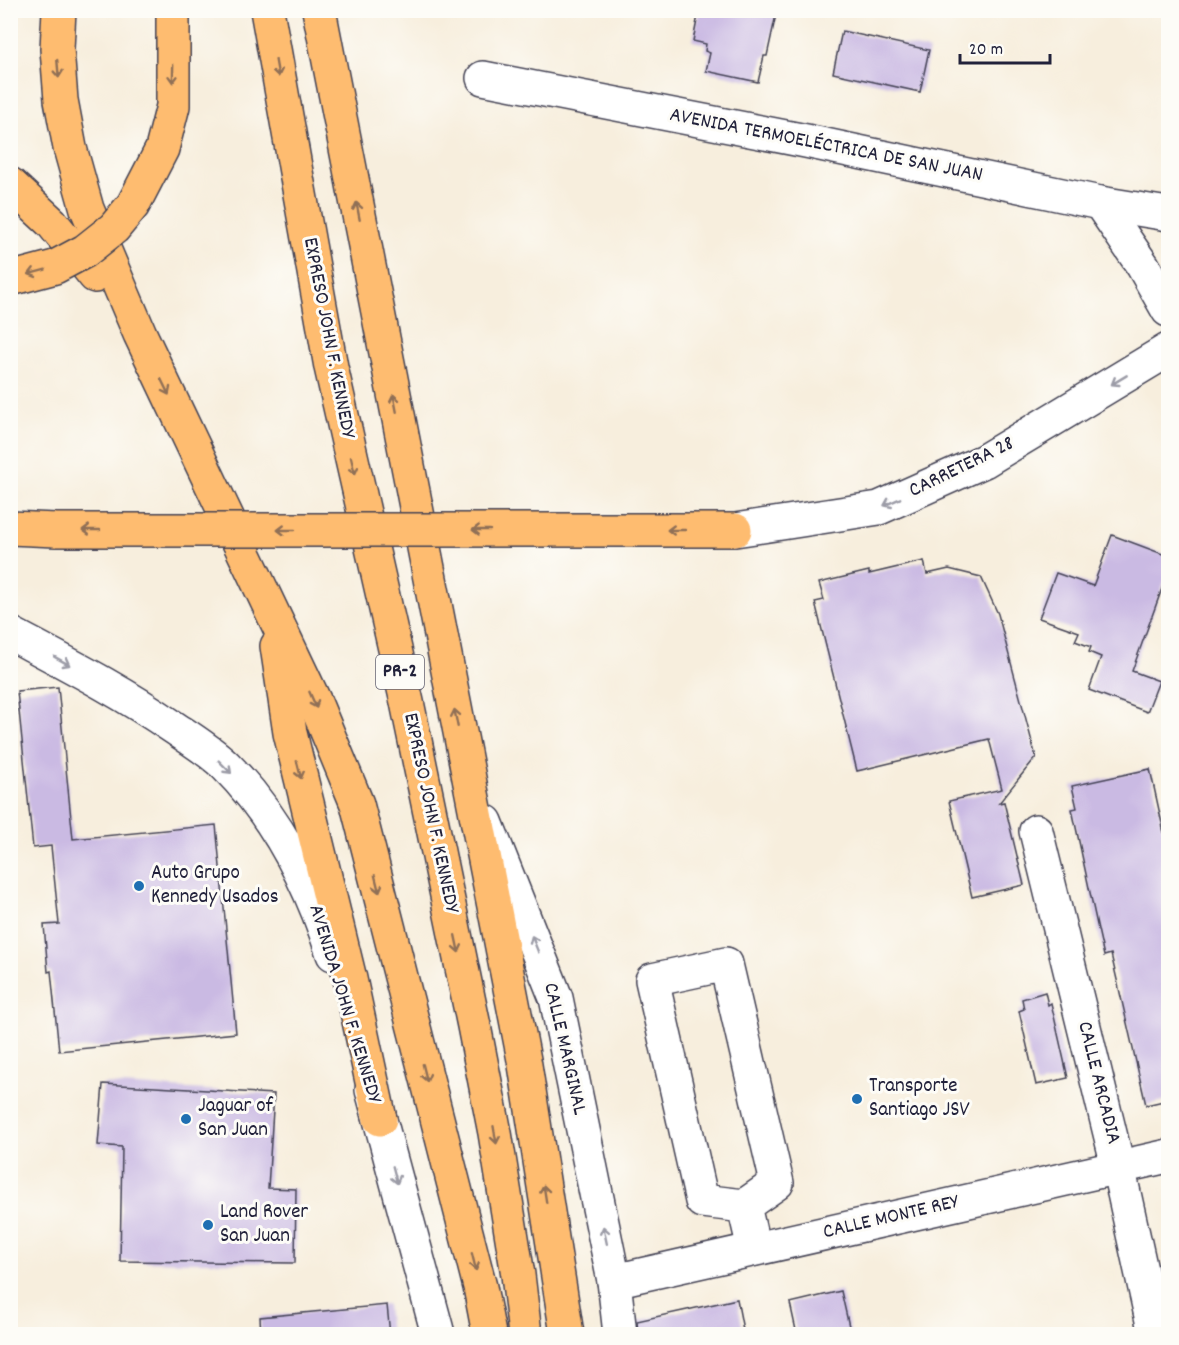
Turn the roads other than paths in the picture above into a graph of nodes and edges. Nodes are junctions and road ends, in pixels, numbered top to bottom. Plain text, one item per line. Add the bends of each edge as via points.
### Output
1 (59, 10) edge
2 (267, 10) edge
3 (320, 10) edge
4 (174, 13) edge
5 (483, 78) dead end
6 (10, 184) edge
7 (1100, 203) junction
8 (1168, 214) edge
9 (10, 279) edge
10 (1168, 310) edge
11 (140, 334) junction
12 (1168, 350) edge
13 (10, 528) edge
14 (735, 530) joint
15 (271, 609) junction
16 (10, 633) edge
17 (467, 775) junction
18 (1036, 831) dead end
19 (380, 1119) junction
20 (1168, 1156) edge
21 (1118, 1166) junction
22 (744, 1206) junction
23 (754, 1249) junction
24 (614, 1281) junction
25 (438, 1335) edge
26 (489, 1335) edge
27 (525, 1335) edge
28 (567, 1335) edge
29 (620, 1335) edge
30 (1155, 1335) edge

1 -> 11 highway via 59,80 70,148 87,209
2 -> 27 highway, EXPRESO JOHN F. KENNEDY / PR-2 via 331,367 407,702 474,1026 499,1157
17 -> 3 highway, EXPRESO JOHN F. KENNEDY / PR-2
4 -> 9 highway, bridge via 172,106 162,149 133,205 114,228 85,251 55,267
5 - 7 street, AVENIDA TERMOELÉCTRICA DE SAN JUAN
6 - 11 highway via 52,223
7 - 8 street, AVENIDA TERMOELÉCTRICA DE SAN JUAN
7 - 10 street
11 -> 15 highway
12 -> 14 street, CARRETERA 28 via 984,461 879,508
14 -> 13 highway, bridge
15 -> 19 highway via 290,733
15 -> 26 highway via 357,804
16 -> 19 street, AVENIDA JOHN F. KENNEDY via 146,708 224,765 253,798 295,858 328,941
24 -> 17 street, CALLE MARGINAL via 556,998
28 -> 17 highway, EXPRESO JOHN F. KENNEDY / PR-2 via 525,1065
18 - 21 street, CALLE ARCADIA
19 -> 25 street, AVENIDA JOHN F. KENNEDY
20 - 21 street, CALLE MONTE REY
21 - 23 street, CALLE MONTE REY
21 - 30 street, CALLE ARCADIA
22 - 22 street via 777,1183 726,964 652,980 702,1201
22 - 23 street
23 - 24 street, CALLE MONTE REY
24 - 29 street, CALLE MARGINAL

